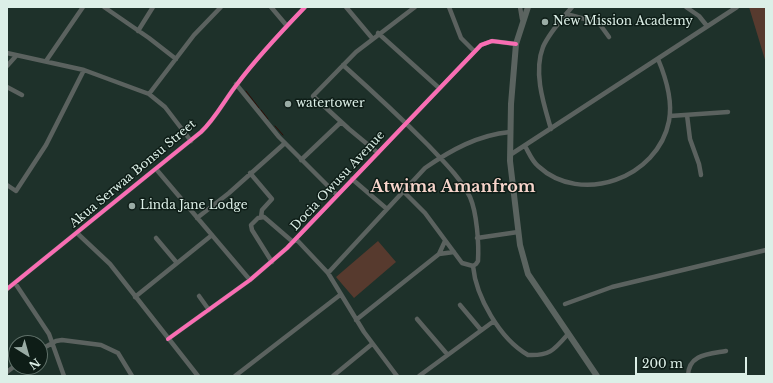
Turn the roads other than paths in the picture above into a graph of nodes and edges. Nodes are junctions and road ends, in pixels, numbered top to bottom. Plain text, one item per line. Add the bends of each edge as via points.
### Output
1 (83, 7) edge
2 (104, 7) edge
3 (153, 7) edge
4 (221, 7) edge
5 (271, 7) edge
6 (306, 7) edge
7 (346, 7) edge
8 (415, 7) edge
9 (449, 7) edge
10 (520, 7) edge
11 (528, 7) edge
12 (572, 7) edge
13 (686, 7) edge
14 (737, 7) edge
15 (566, 14) junction
16 (522, 19) junction
17 (287, 26) junction
18 (707, 26) junction
19 (138, 31) junction
20 (378, 33) junction
21 (609, 37) dead end
22 (372, 38) junction
23 (516, 44) junction
24 (474, 51) junction
25 (7, 54) edge
26 (16, 56) junction
27 (658, 58) junction
28 (176, 59) junction
29 (46, 61) junction
30 (8, 64) edge
31 (343, 65) junction
32 (84, 70) junction
33 (236, 84) junction
34 (7, 87) edge
35 (439, 88) junction
36 (149, 94) junction
37 (22, 95) dead end
38 (728, 112) dead end
39 (687, 115) junction
40 (670, 116) junction
41 (341, 122) junction
42 (406, 123) junction
43 (552, 129) junction
44 (510, 132) junction
45 (191, 141) junction
46 (285, 143) junction
47 (524, 146) junction
48 (378, 153) junction
49 (510, 155) junction
50 (440, 158) junction
51 (301, 160) junction
52 (156, 169) junction
53 (250, 173) junction
54 (701, 175) dead end
55 (352, 179) junction
56 (7, 186) edge
57 (403, 191) junction
58 (337, 195) junction
59 (387, 209) junction
60 (261, 217) junction
61 (197, 218) junction
62 (518, 232) junction
63 (77, 234) junction
64 (212, 235) junction
65 (156, 238) dead end
66 (477, 238) junction
67 (294, 241) junction
68 (445, 241) junction
69 (766, 250) edge
70 (454, 252) junction
71 (439, 254) junction
72 (272, 262) junction
73 (177, 263) junction
74 (473, 266) junction
75 (328, 273) junction
76 (250, 280) junction
77 (15, 283) junction
78 (7, 289) edge
79 (340, 295) junction
80 (199, 296) dead end
81 (135, 297) junction
82 (460, 304) dead end
83 (565, 304) dead end
84 (209, 310) junction
85 (417, 319) dead end
86 (356, 320) junction
87 (494, 321) junction
88 (480, 330) junction
89 (568, 334) junction
90 (168, 339) junction
91 (53, 343) junction
92 (372, 344) junction
93 (48, 346) edge
94 (726, 351) dead end
95 (447, 354) junction
96 (64, 376) edge
97 (130, 376) edge
98 (198, 376) edge
99 (235, 376) edge
100 (333, 376) edge
101 (397, 376) edge
102 (419, 376) edge
103 (597, 376) edge
104 (688, 376) edge

1 - 29 street
2 - 19 street
3 - 19 street
4 - 28 street via 206,21
5 - 17 street
6 - 17 street, Akua Serwaa Bonsu Street
7 - 22 street
8 - 20 street
9 - 24 street via 461,38
10 - 16 street
11 - 16 street
12 - 15 street
13 - 18 street via 699,16
14 - 18 street
15 - 21 street via 596,19
15 - 43 street via 546,41 540,60 541,89
16 - 23 street
17 - 33 street, Akua Serwaa Bonsu Street
18 - 27 street
19 - 28 street
20 - 22 street
20 - 35 street
22 - 31 street
23 - 24 street, Docia Owusu Avenue via 489,41
23 - 44 street
24 - 35 street, Docia Owusu Avenue
25 - 26 street
25 - 30 street
26 - 29 street
26 - 30 street
27 - 40 street via 668,91
27 - 43 street
28 - 36 street
29 - 32 street
31 - 41 street via 313,96
31 - 42 street
32 - 36 street
32 - 56 street via 46,144 15,191
33 - 45 street, Akua Serwaa Bonsu Street via 214,117
33 - 46 street
34 - 37 street
35 - 42 street, Docia Owusu Avenue
36 - 45 street via 164,107
38 - 39 street
39 - 40 street
39 - 54 street via 690,139
40 - 47 street via 663,139 645,162 631,173 603,184 586,186 555,178 537,165
41 - 48 street
41 - 51 street
42 - 48 street, Docia Owusu Avenue
42 - 50 street
43 - 47 street
44 - 49 street
44 - 50 street via 478,138
45 - 52 street, Akua Serwaa Bonsu Street
46 - 51 street
46 - 53 street
47 - 49 street
48 - 55 street, Docia Owusu Avenue
49 - 62 street
50 - 57 street via 415,176
50 - 66 street via 470,198
51 - 58 street
52 - 61 street
52 - 63 street, Akua Serwaa Bonsu Street
53 - 60 street via 272,199 262,210
53 - 61 street
55 - 58 street, Docia Owusu Avenue
55 - 59 street
57 - 59 street
57 - 68 street via 425,213
58 - 67 street, Docia Owusu Avenue
59 - 75 street
60 - 67 street via 266,218
60 - 72 street via 252,223 251,228
61 - 64 street
62 - 66 street
62 - 89 street via 528,274
63 - 77 street, Akua Serwaa Bonsu Street
63 - 81 street via 102,256
64 - 73 street
64 - 76 street
65 - 73 street
66 - 74 street via 478,261
67 - 72 street, Docia Owusu Avenue
67 - 75 street
68 - 70 street
68 - 71 street
69 - 83 street via 612,287
70 - 71 street
70 - 74 street via 462,263
71 - 86 street
72 - 76 street, Docia Owusu Avenue
73 - 81 street
74 - 87 street via 478,292
75 - 79 street
76 - 84 street, Docia Owusu Avenue
77 - 78 street, Akua Serwaa Bonsu Street
77 - 91 street
79 - 86 street
79 - 99 street
80 - 84 street
81 - 90 street
82 - 88 street
84 - 90 street, Docia Owusu Avenue
85 - 95 street
86 - 92 street
87 - 88 street
87 - 89 street via 528,355 551,352
88 - 95 street
89 - 103 street
90 - 98 street
91 - 93 street
91 - 96 street
91 - 97 street via 62,340 108,347 118,353
92 - 100 street
92 - 101 street
94 - 104 street via 699,355 691,364
95 - 102 street

